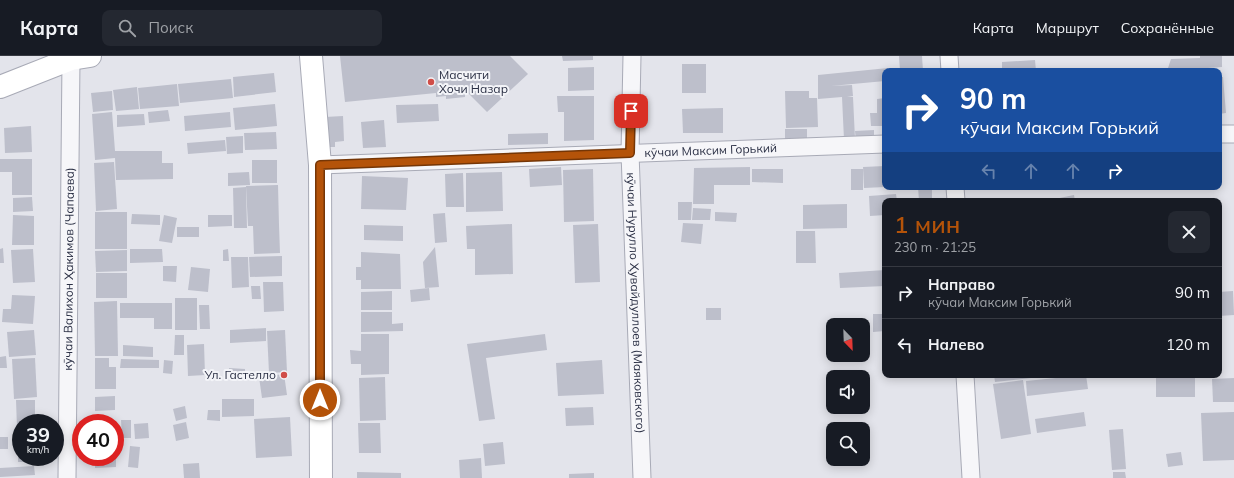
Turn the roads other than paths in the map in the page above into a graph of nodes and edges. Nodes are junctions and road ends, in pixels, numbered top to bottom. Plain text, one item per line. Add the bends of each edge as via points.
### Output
1 (311, 56) edge
2 (632, 56) edge
3 (949, 56) edge
4 (80, 58) edge
5 (950, 68) edge
6 (0, 87) edge
7 (1222, 134) edge
8 (1234, 134) edge
9 (882, 144) edge
10 (630, 153) junction
11 (320, 165) junction
12 (965, 378) edge
13 (68, 478) edge
14 (321, 478) edge
15 (642, 478) edge
16 (971, 478) edge

1 - 11 street
2 - 10 street, кӯчаи Нурулло Ҳувайдуллоев (Маяковского)
3 - 5 street
4 - 6 street
4 - 13 street, кӯчаи Валихон Ҳакимов (Чапаева)
7 - 8 street
9 - 10 street, кӯчаи Максим Горький
10 - 11 street, кӯчаи Максим Горький
10 - 15 street, кӯчаи Нурулло Ҳувайдуллоев (Маяковского)
11 - 14 street
12 - 16 street

